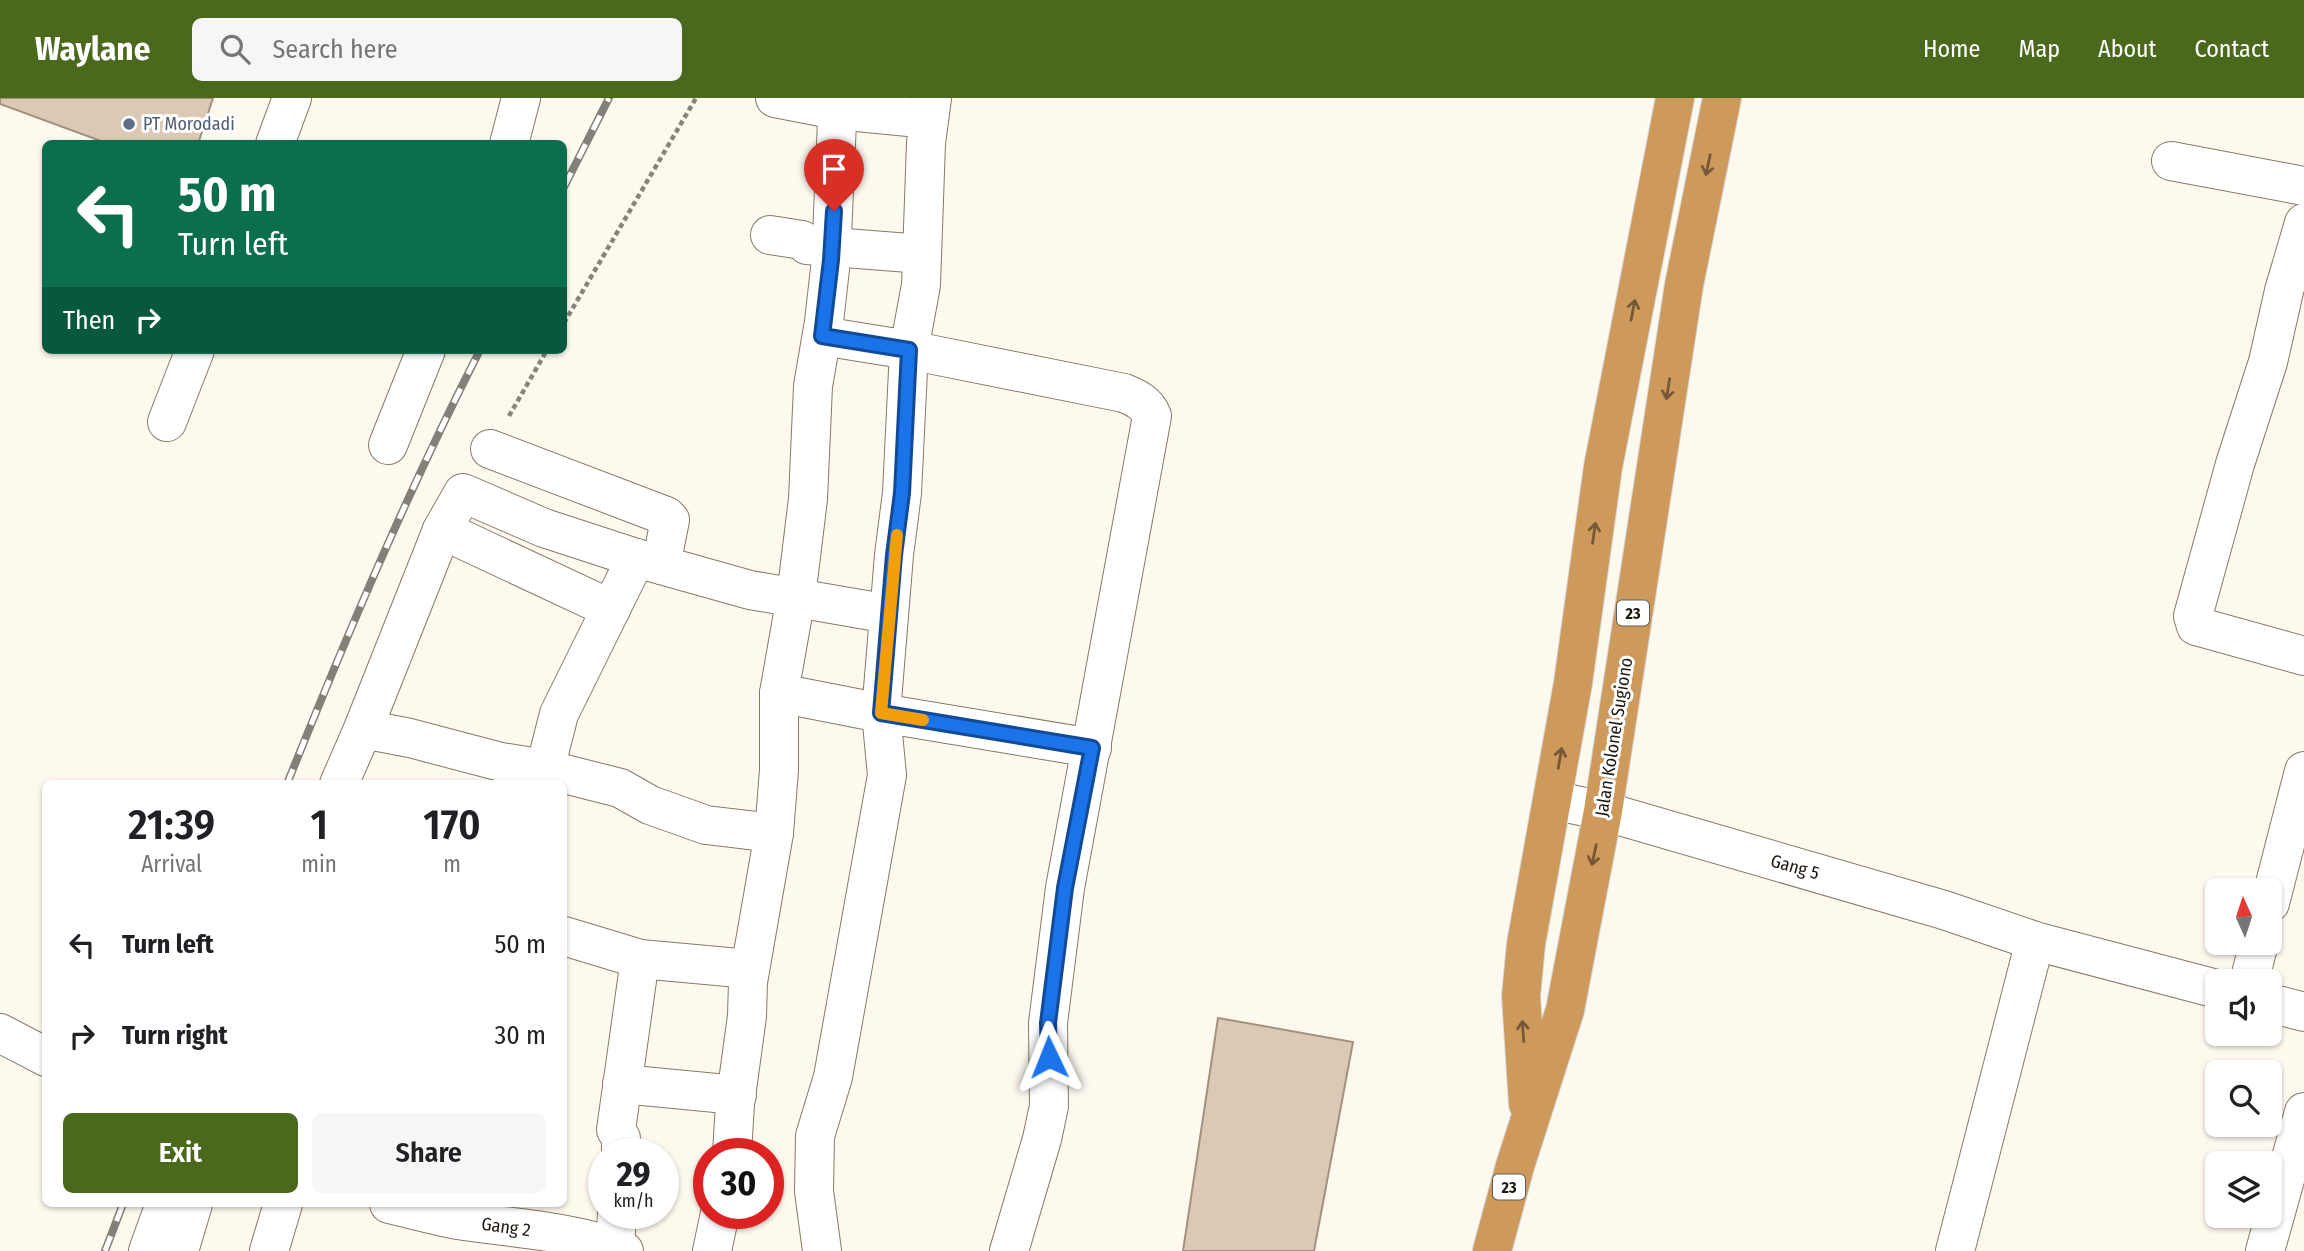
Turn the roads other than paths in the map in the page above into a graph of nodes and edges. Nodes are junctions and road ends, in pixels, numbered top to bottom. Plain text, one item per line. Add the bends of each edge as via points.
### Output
1 (292, 98) edge
2 (521, 98) edge
3 (775, 98) edge
4 (1675, 98) edge
5 (1722, 98) edge
6 (838, 104) edge
7 (930, 108) edge
8 (276, 140) edge
9 (510, 140) edge
10 (2171, 160) dead end
11 (2304, 186) edge
12 (2304, 223) edge
13 (770, 235) dead end
14 (832, 247) junction
15 (922, 254) junction
16 (822, 336) junction
17 (909, 350) junction
18 (193, 354) edge
19 (424, 354) edge
20 (167, 422) dead end
21 (388, 445) dead end
22 (490, 449) dead end
23 (442, 530) junction
24 (649, 562) junction
25 (796, 597) junction
26 (611, 608) junction
27 (889, 614) junction
28 (2304, 656) edge
29 (779, 693) junction
30 (881, 713) junction
31 (363, 729) junction
32 (1092, 748) junction
33 (2304, 771) edge
34 (559, 776) edge
35 (341, 780) edge
36 (1553, 800) junction
37 (1603, 811) junction
38 (774, 833) junction
39 (2276, 878) edge
40 (567, 937) edge
41 (2035, 941) junction
42 (640, 959) junction
43 (750, 969) junction
44 (2205, 986) edge
45 (2282, 1006) edge
46 (2304, 1012) edge
47 (0, 1033) edge
48 (42, 1055) edge
49 (622, 1084) junction
50 (737, 1095) junction
51 (2304, 1112) edge
52 (1529, 1124) junction
53 (621, 1138) edge
54 (733, 1138) edge
55 (164, 1207) edge
56 (192, 1207) edge
57 (282, 1207) edge
58 (398, 1207) edge
59 (455, 1225) edge
60 (717, 1229) edge
61 (617, 1241) edge
62 (148, 1251) edge
63 (179, 1251) edge
64 (269, 1251) edge
65 (712, 1251) edge
66 (822, 1251) edge
67 (1009, 1251) edge
68 (1492, 1251) edge
69 (1955, 1251) edge
70 (2265, 1251) edge

1 - 8 street
2 - 9 street
3 - 6 street
36 -> 4 highway, Jalan Kolonel Sugiono / 23 via 1603,467
5 -> 37 highway, Jalan Kolonel Sugiono / 23 via 1684,285
6 - 7 street
6 - 14 street
7 - 15 street
10 - 11 street
12 - 28 street via 2193,616 2196,625
13 - 14 street
14 - 15 street
14 - 16 street
15 - 17 street
16 - 17 street
16 - 25 street via 813,386 808,499
17 - 27 street via 902,493
17 - 32 street via 1124,393 1138,398 1151,411 1152,426
18 - 20 street
19 - 21 street
22 - 24 street via 666,516 670,526
23 - 24 street via 463,493 544,528
23 - 26 street
23 - 31 street
24 - 25 street via 750,590
24 - 26 street
25 - 27 street
25 - 29 street
26 - 34 street via 559,714
27 - 30 street
29 - 30 street
29 - 38 street
30 - 32 street
30 - 66 street via 887,775 833,1077 815,1136 814,1191
31 - 34 street
31 - 35 street
32 - 67 street via 1065,888 1048,1023 1049,1106
33 - 39 street
34 - 38 street via 620,788 705,825
36 - 37 street, Gang 5
52 -> 36 highway, Jalan Kolonel Sugiono / 23 via 1521,996
37 - 41 street, Gang 5
37 -> 52 highway, Jalan Kolonel Sugiono / 23 via 1565,1010
38 - 43 street
40 - 42 street
41 - 44 street, Gang 5
41 - 69 street
42 - 43 street
42 - 49 street
43 - 50 street
45 - 46 street
47 - 48 street
49 - 50 street
49 - 53 street via 616,1130
50 - 54 street
51 - 70 street
52 - 68 highway, Jalan Kolonel Sugiono / 23
55 - 62 street
56 - 63 street
57 - 64 street
58 - 59 street, Gang 2
59 - 61 street, Gang 2
60 - 65 street

